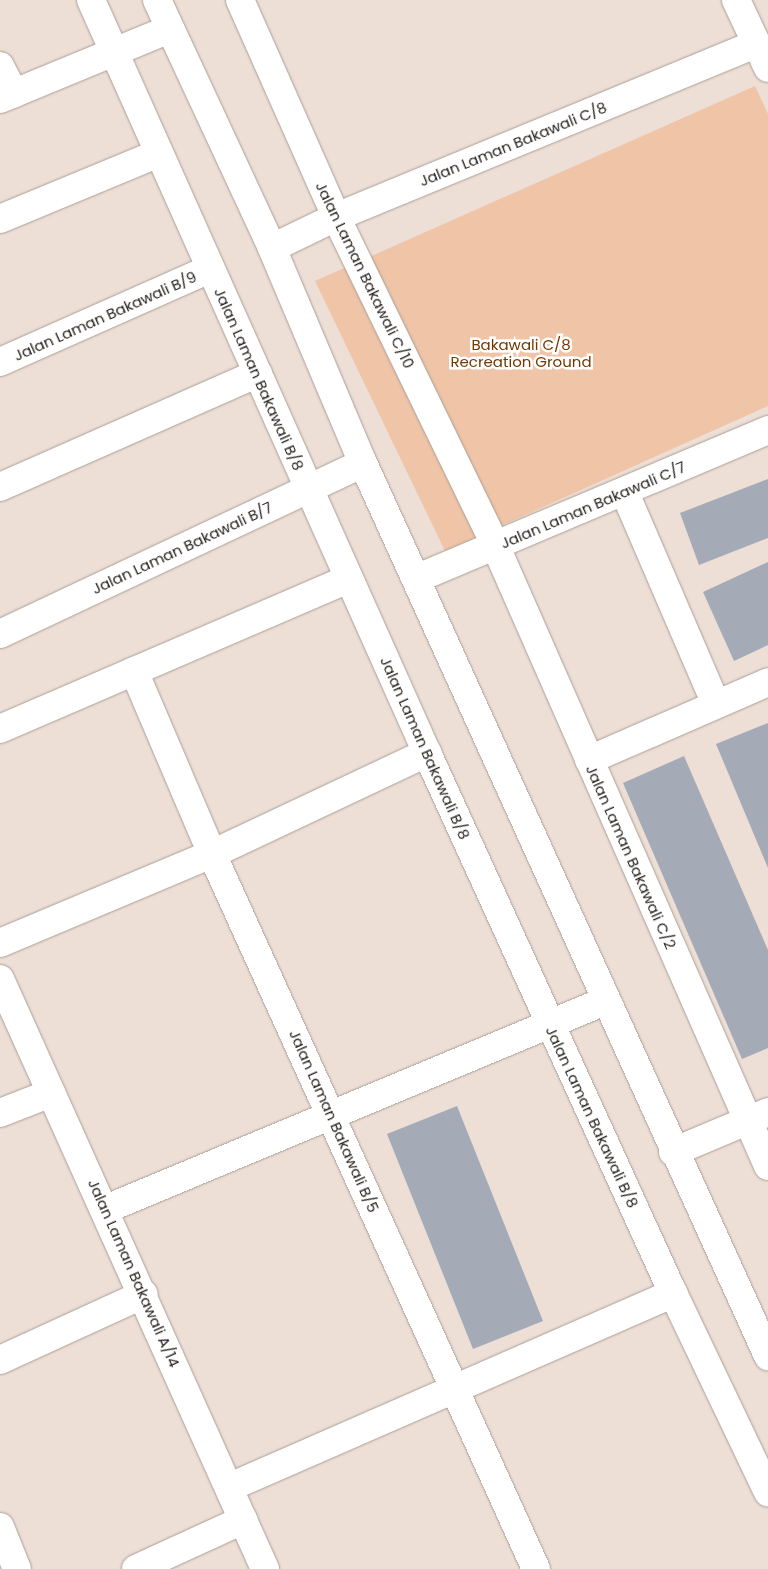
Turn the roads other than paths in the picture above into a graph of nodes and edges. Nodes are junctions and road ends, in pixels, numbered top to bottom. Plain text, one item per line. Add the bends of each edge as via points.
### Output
1 (91, 0) edge
2 (157, 0) edge
3 (736, 0) edge
4 (249, 3) edge
5 (170, 29) junction
6 (756, 44) junction
7 (114, 52) junction
8 (0, 66) edge
9 (768, 68) edge
10 (7, 97) edge
11 (159, 153) junction
12 (336, 217) junction
13 (0, 219) edge
14 (272, 248) junction
15 (210, 269) junction
16 (0, 362) edge
17 (258, 374) junction
18 (768, 430) edge
19 (363, 462) junction
20 (0, 488) edge
21 (307, 489) junction
22 (625, 493) junction
23 (496, 547) junction
24 (349, 578) junction
25 (418, 578) junction
26 (0, 634) edge
27 (134, 672) junction
28 (768, 682) edge
29 (716, 704) junction
30 (0, 729) edge
31 (427, 754) junction
32 (589, 760) junction
33 (212, 854) junction
34 (0, 943) edge
35 (0, 979) edge
36 (605, 1001) junction
37 (550, 1025) junction
38 (51, 1093) junction
39 (0, 1113) edge
40 (332, 1116) junction
41 (758, 1116) edge
42 (673, 1152) junction
43 (768, 1166) edge
44 (106, 1208) junction
45 (144, 1294) junction
46 (673, 1294) junction
47 (768, 1356) edge
48 (0, 1360) edge
49 (455, 1390) junction
50 (230, 1487) junction
51 (768, 1492) edge
52 (243, 1520) junction
53 (0, 1526) edge
54 (17, 1569) edge
55 (136, 1569) edge
56 (265, 1569) edge
57 (536, 1569) edge

1 - 7 street, Jalan Laman Bakawali B/8
2 - 5 street
3 - 6 street
4 - 12 street, Jalan Laman Bakawali C/10
5 - 7 street
5 - 14 street
6 - 9 street
6 - 12 street, Jalan Laman Bakawali C/8
7 - 10 street
7 - 11 street, Jalan Laman Bakawali B/8
8 - 10 street
11 - 13 street
11 - 15 street, Jalan Laman Bakawali B/8
12 - 14 street, Jalan Laman Bakawali C/8
12 - 23 street, Jalan Laman Bakawali C/10
14 - 19 street
15 - 16 street, Jalan Laman Bakawali B/9
15 - 17 street, Jalan Laman Bakawali B/8
17 - 20 street
17 - 21 street, Jalan Laman Bakawali B/8
18 - 22 street, Jalan Laman Bakawali C/7
19 - 21 street, Jalan Laman Bakawali B/7
19 - 25 street
21 - 24 street, Jalan Laman Bakawali B/8
21 - 26 street, Jalan Laman Bakawali B/7
22 - 23 street, Jalan Laman Bakawali C/7
22 - 29 street
23 - 25 street, Jalan Laman Bakawali C/7
23 - 32 street, Jalan Laman Bakawali C/2
24 - 27 street
24 - 31 street, Jalan Laman Bakawali B/8
25 - 36 street
27 - 30 street
27 - 33 street, Jalan Laman Bakawali B/5
28 - 29 street
29 - 32 street
31 - 33 street
31 - 37 street, Jalan Laman Bakawali B/8
32 - 41 street, Jalan Laman Bakawali C/2
33 - 34 street
33 - 40 street, Jalan Laman Bakawali B/5
35 - 38 street, Jalan Laman Bakawali A/14
36 - 37 street
36 - 42 street
37 - 40 street
37 - 46 street, Jalan Laman Bakawali B/8
38 - 39 street
38 - 44 street, Jalan Laman Bakawali A/14
40 - 44 street
40 - 49 street, Jalan Laman Bakawali B/5
41 - 42 street
41 - 43 street, Jalan Laman Bakawali C/2
42 - 47 street
44 - 45 street, Jalan Laman Bakawali A/14
45 - 48 street
45 - 50 street, Jalan Laman Bakawali A/14
46 - 49 street
46 - 51 street, Jalan Laman Bakawali B/8
49 - 50 street
49 - 57 street, Jalan Laman Bakawali B/5
50 - 52 street, Jalan Laman Bakawali A/14
52 - 55 street
52 - 56 street, Jalan Laman Bakawali A/14
53 - 54 street

